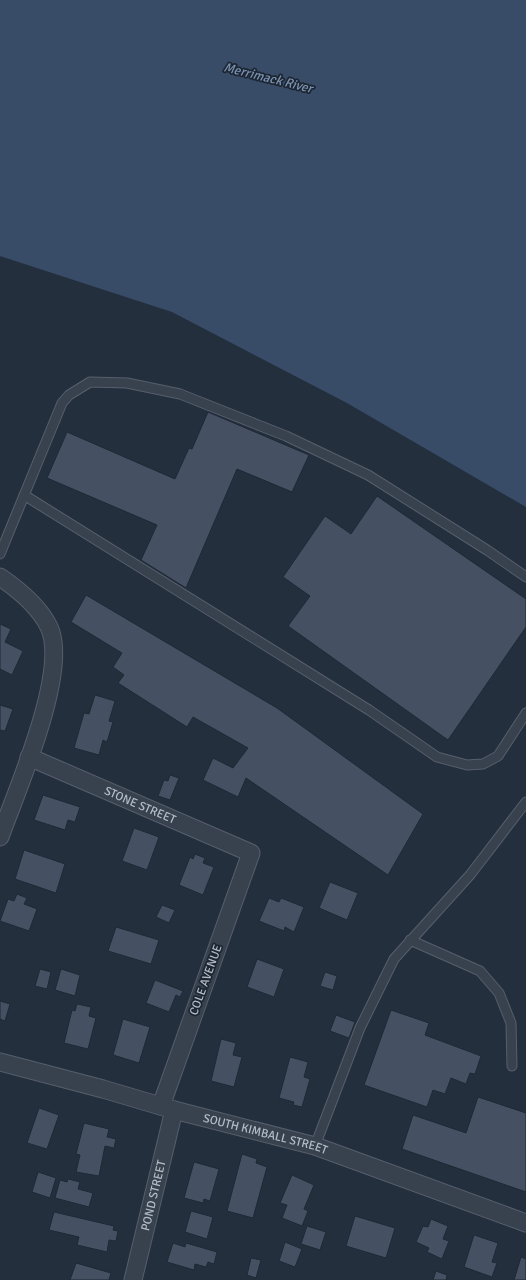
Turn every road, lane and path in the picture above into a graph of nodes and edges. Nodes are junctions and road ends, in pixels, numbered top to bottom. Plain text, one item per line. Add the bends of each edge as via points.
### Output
1 (24, 496) junction
2 (0, 554) edge
3 (0, 577) edge
4 (526, 577) edge
5 (526, 713) edge
6 (29, 757) junction
7 (526, 802) edge
8 (0, 837) edge
9 (251, 853) joint
10 (410, 940) junction
11 (0, 1062) edge
12 (512, 1066) dead end
13 (168, 1108) junction
14 (315, 1146) junction
15 (526, 1223) edge
16 (133, 1280) edge

1 - 2 lane
1 - 4 lane via 65,399 90,382 127,383 180,394 286,436 368,475 488,550
1 - 5 lane via 369,710 437,757 467,765 483,764 498,756
3 - 6 street via 30,601 49,627 54,653 44,717
6 - 8 street
6 - 9 street, STONE STREET
7 - 10 lane via 470,875
9 - 13 street, COLE AVENUE
10 - 12 lane via 480,971 499,993 511,1023
10 - 14 lane via 394,959 360,1028
11 - 13 street, SOUTH KIMBALL STREET
13 - 14 street, SOUTH KIMBALL STREET
13 - 16 street, POND STREET
14 - 15 street, SOUTH KIMBALL STREET

